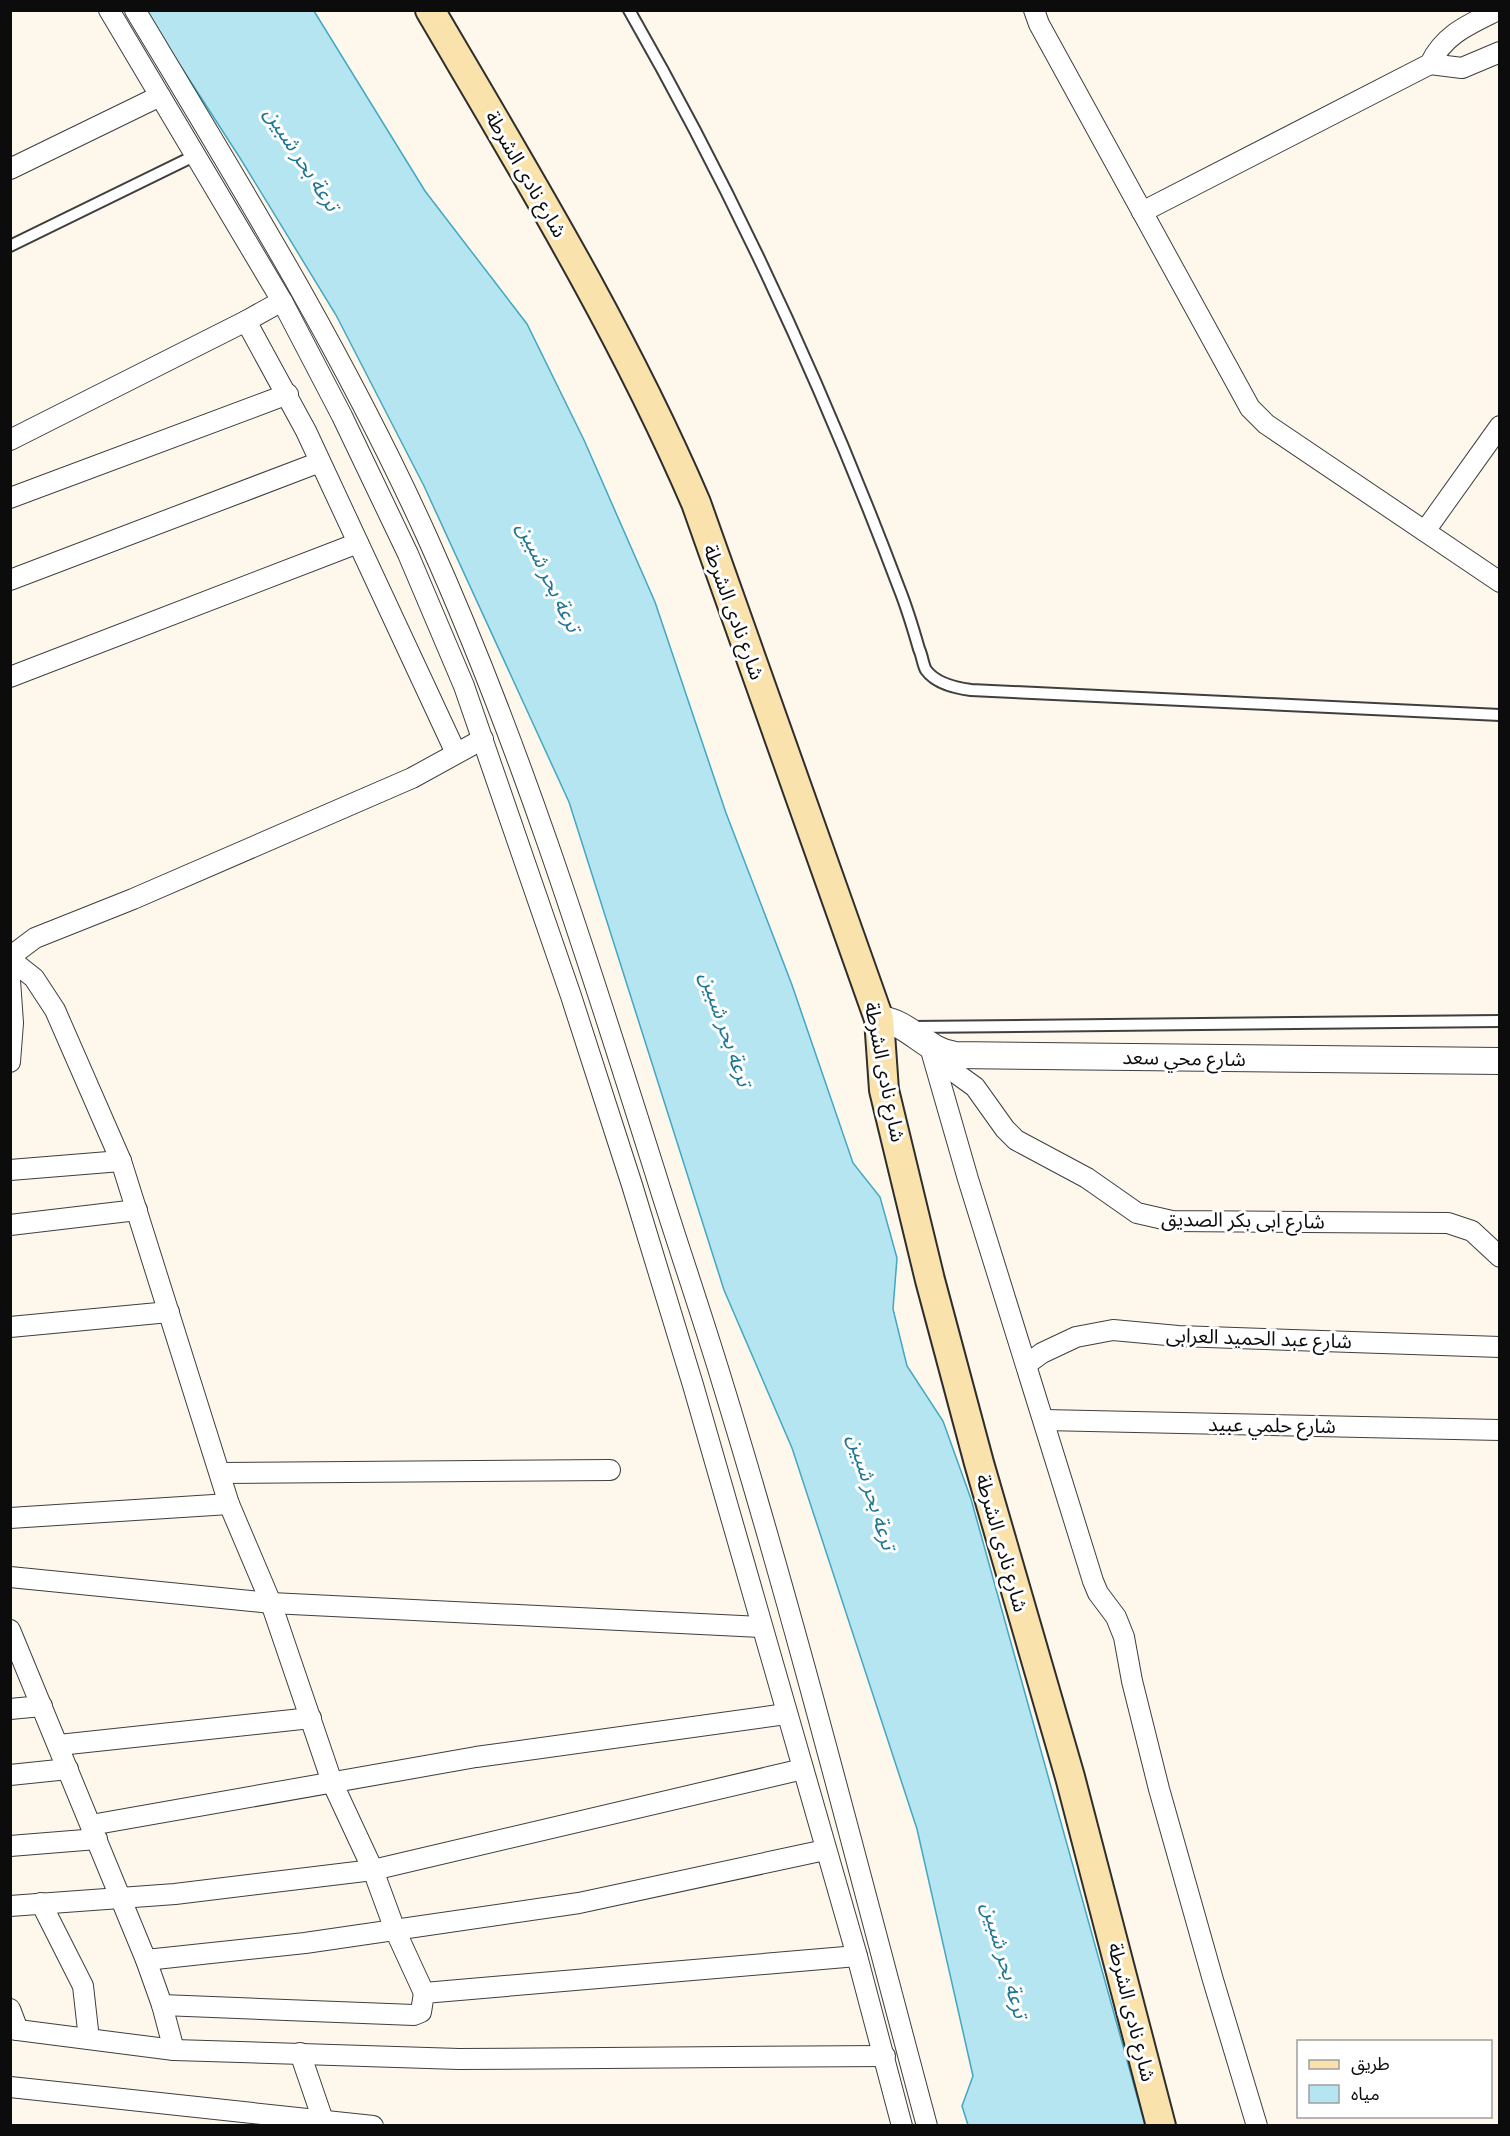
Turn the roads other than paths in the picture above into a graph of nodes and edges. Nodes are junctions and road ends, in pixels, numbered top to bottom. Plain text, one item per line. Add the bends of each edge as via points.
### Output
1 (109, 10) edge
2 (135, 10) edge
3 (430, 10) edge
4 (628, 10) edge
5 (1035, 10) edge
6 (1498, 10) edge
7 (1500, 52) edge
8 (1430, 64) junction
9 (160, 96) junction
10 (196, 155) junction
11 (10, 169) edge
12 (1142, 212) junction
13 (10, 246) edge
14 (282, 301) junction
15 (246, 321) junction
16 (288, 394) junction
17 (1500, 426) edge
18 (10, 440) edge
19 (320, 462) junction
20 (10, 498) edge
21 (1425, 531) junction
22 (358, 543) junction
23 (10, 580) edge
24 (1500, 582) edge
25 (10, 677) edge
26 (1500, 715) edge
27 (483, 739) junction
28 (456, 753) junction
29 (11, 959) edge
30 (10, 968) edge
31 (10, 980) edge
32 (879, 1019) junction
33 (1500, 1021) edge
34 (12, 1023) edge
35 (906, 1027) junction
36 (930, 1047) junction
37 (1500, 1061) edge
38 (10, 1062) edge
39 (121, 1161) junction
40 (10, 1170) edge
41 (137, 1210) junction
42 (10, 1225) edge
43 (1500, 1257) edge
44 (169, 1312) junction
45 (10, 1327) edge
46 (1500, 1347) edge
47 (1027, 1364) junction
48 (1044, 1420) junction
49 (1500, 1430) edge
50 (610, 1470) dead end
51 (221, 1473) junction
52 (229, 1504) junction
53 (10, 1518) edge
54 (10, 1577) edge
55 (272, 1603) junction
56 (761, 1628) junction
57 (12, 1637) edge
58 (42, 1706) junction
59 (10, 1709) edge
60 (786, 1714) junction
61 (311, 1718) junction
62 (59, 1746) junction
63 (803, 1768) junction
64 (68, 1769) junction
65 (10, 1775) edge
66 (332, 1782) junction
67 (94, 1832) junction
68 (10, 1846) edge
69 (825, 1850) junction
70 (373, 1870) junction
71 (120, 1896) junction
72 (41, 1903) junction
73 (10, 1906) edge
74 (395, 1930) junction
75 (857, 1956) junction
76 (146, 1960) junction
77 (424, 1993) junction
78 (162, 2005) junction
79 (10, 2009) edge
80 (14, 2029) edge
81 (89, 2039) junction
82 (174, 2050) junction
83 (300, 2053) junction
84 (885, 2056) junction
85 (10, 2087) edge
86 (324, 2122) edge
87 (373, 2126) edge
88 (902, 2126) edge
89 (927, 2126) edge
90 (1161, 2126) edge
91 (1257, 2126) edge

1 - 9 street
2 - 89 street via 364,402 429,541 511,735 722,1378 831,1764
3 - 32 main road, شارع نادى الشرطة via 589,283 675,454 696,503
4 - 26 lane via 737,211 795,335 858,480 927,670 938,680 971,690
5 - 12 street via 1039,24
6 - 8 street via 1455,32 1440,46
7 - 8 street via 1462,68
8 - 12 street
9 - 10 street
9 - 11 street
10 - 13 lane
10 - 14 street
12 - 21 street via 1258,417
14 - 15 street
14 - 27 street via 408,554
15 - 16 street
15 - 18 street
16 - 19 street
16 - 20 street
17 - 21 street
19 - 22 street
19 - 23 street
21 - 24 street
22 - 25 street
22 - 28 street
27 - 28 street
27 - 56 street via 632,1185
28 - 29 street via 412,778 35,939
29 - 30 street
29 - 39 street via 34,978 55,1010
31 - 34 street
32 - 35 street, شارع محي سعد
32 - 90 main road, شارع نادى الشرطة via 885,1090 930,1280 978,1462 1073,1788
33 - 35 lane
34 - 38 street
35 - 36 street, شارع محي سعد
36 - 37 street, شارع محي سعد via 955,1055
36 - 43 street, شارع ابى بكر الصديق via 975,1087 1016,1140 1087,1178 1137,1213 1172,1221 1448,1222 1472,1231
36 - 47 street
39 - 40 street
39 - 41 street
41 - 42 street
41 - 44 street
44 - 45 street
44 - 51 street
46 - 47 street, شارع عبد الحميد العرابى via 1178,1336 1113,1330 1067,1340
47 - 48 street
48 - 49 street, شارع حلمي عبيد
48 - 91 street via 1093,1581 1124,1637 1162,1800
50 - 51 street
51 - 52 street
52 - 53 street
52 - 55 street
54 - 55 street
55 - 56 street
55 - 61 street
56 - 60 street
57 - 58 street
58 - 59 street
58 - 62 street
60 - 63 street
60 - 66 street via 476,1757
61 - 62 street
61 - 66 street
62 - 64 street
63 - 69 street
63 - 70 street
64 - 65 street
64 - 67 street
66 - 67 street
66 - 70 street
67 - 68 street
67 - 71 street
69 - 74 street via 579,1904
69 - 75 street
70 - 71 street via 175,1894
70 - 74 street
71 - 72 street
71 - 76 street
72 - 73 street
72 - 81 street via 83,1986
74 - 76 street
74 - 77 street
75 - 77 street
75 - 84 street
76 - 78 street
77 - 78 street via 421,2012 407,2016
78 - 82 street
79 - 80 street
80 - 81 street
81 - 82 street
82 - 83 street
83 - 84 street via 459,2059
83 - 86 street
84 - 88 street
85 - 86 street
86 - 87 street

